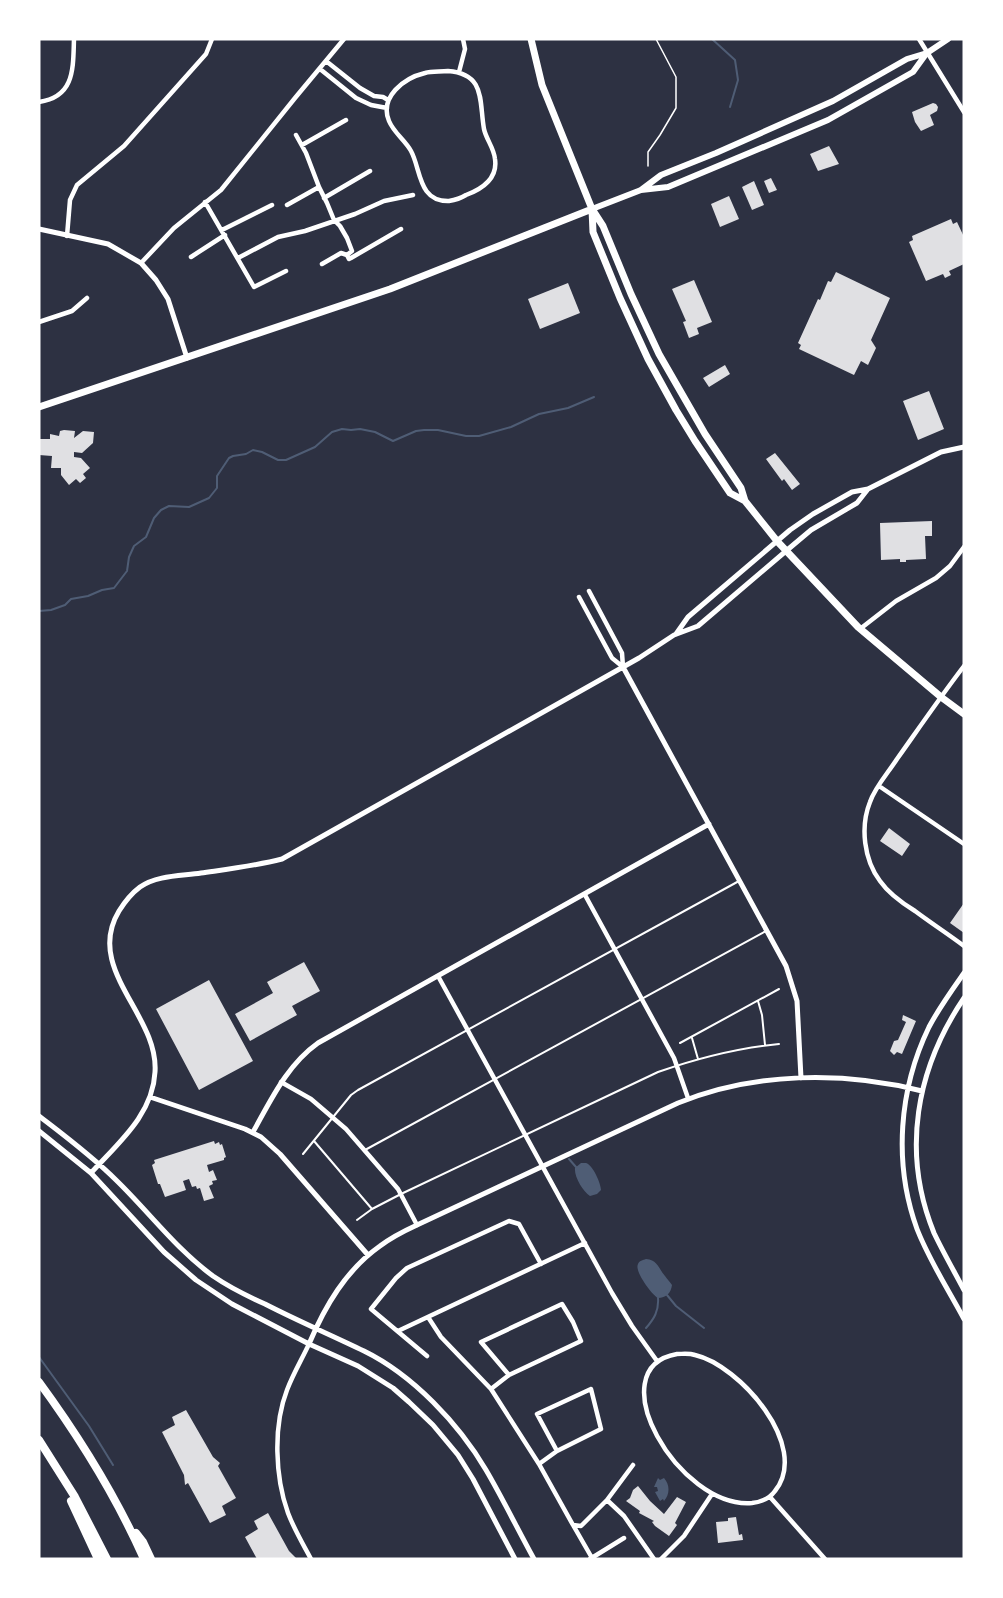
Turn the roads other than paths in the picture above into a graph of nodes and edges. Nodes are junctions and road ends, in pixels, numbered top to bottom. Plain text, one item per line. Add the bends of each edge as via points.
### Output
1 (74, 39) edge
2 (212, 39) edge
3 (344, 39) edge
4 (463, 39) edge
5 (531, 39) edge
6 (919, 39) edge
7 (948, 39) edge
8 (927, 53) junction
9 (326, 61) junction
10 (320, 69) junction
11 (459, 72) junction
12 (388, 100) junction
13 (39, 102) edge
14 (387, 108) junction
15 (964, 112) edge
16 (346, 120) dead end
17 (296, 135) dead end
18 (302, 145) junction
19 (370, 171) dead end
20 (319, 187) junction
21 (641, 190) junction
22 (413, 195) dead end
23 (324, 198) junction
24 (206, 202) junction
25 (272, 205) dead end
26 (287, 205) dead end
27 (592, 209) junction
28 (334, 220) junction
29 (39, 229) edge
30 (401, 229) dead end
31 (224, 232) junction
32 (67, 236) junction
33 (190, 257) dead end
34 (349, 257) junction
35 (238, 258) junction
36 (141, 263) junction
37 (322, 264) dead end
38 (286, 271) dead end
39 (87, 298) dead end
40 (39, 322) edge
41 (187, 358) junction
42 (39, 407) edge
43 (964, 447) edge
44 (868, 489) junction
45 (744, 501) junction
46 (777, 541) junction
47 (964, 547) edge
48 (786, 550) junction
49 (589, 591) dead end
50 (579, 597) dead end
51 (860, 628) junction
52 (674, 635) junction
53 (964, 666) edge
54 (623, 667) junction
55 (941, 697) junction
56 (964, 714) edge
57 (879, 786) junction
58 (709, 824) junction
59 (964, 844) edge
60 (740, 880) junction
61 (585, 895) junction
62 (767, 930) junction
63 (964, 946) edge
64 (615, 949) junction
65 (964, 973) edge
66 (438, 976) junction
67 (779, 989) dead end
68 (964, 998) edge
69 (642, 999) junction
70 (758, 1000) junction
71 (468, 1029) junction
72 (691, 1037) junction
73 (680, 1043) dead end
74 (779, 1044) dead end
75 (765, 1045) junction
76 (698, 1059) junction
77 (677, 1066) junction
78 (801, 1078) junction
79 (495, 1079) junction
80 (281, 1082) junction
81 (908, 1087) junction
82 (922, 1091) junction
83 (150, 1097) junction
84 (688, 1098) junction
85 (39, 1116) edge
86 (334, 1116) junction
87 (39, 1131) edge
88 (253, 1132) junction
89 (525, 1135) junction
90 (314, 1141) junction
91 (365, 1150) junction
92 (303, 1154) dead end
93 (99, 1164) junction
94 (542, 1166) junction
95 (91, 1173) junction
96 (401, 1194) junction
97 (372, 1209) junction
98 (357, 1220) dead end
99 (417, 1225) junction
100 (585, 1243) junction
101 (368, 1255) junction
102 (541, 1264) junction
103 (964, 1290) edge
104 (428, 1317) junction
105 (964, 1319) edge
106 (315, 1329) junction
107 (398, 1331) junction
108 (309, 1344) junction
109 (427, 1356) dead end
110 (657, 1361) junction
111 (509, 1375) junction
112 (39, 1382) edge
113 (491, 1389) junction
114 (39, 1440) edge
115 (39, 1445) edge
116 (557, 1451) junction
117 (539, 1464) junction
118 (633, 1465) dead end
119 (712, 1494) junction
120 (770, 1497) junction
121 (607, 1500) junction
122 (127, 1523) junction
123 (573, 1525) junction
124 (624, 1538) dead end
125 (591, 1558) edge
126 (98, 1559) edge
127 (107, 1559) edge
128 (144, 1559) edge
129 (151, 1559) edge
130 (311, 1559) edge
131 (515, 1559) edge
132 (534, 1559) edge
133 (654, 1559) edge
134 (661, 1559) edge
135 (825, 1559) edge

1 - 13 street via 72,75 63,93
2 - 32 street via 206,54 124,146 77,185 69,200
3 - 9 street
4 - 11 street via 465,49
5 - 27 main road via 542,85
6 - 8 street
7 - 8 main road
8 - 15 street
8 - 21 main road via 907,59 833,101 661,175
8 - 21 main road via 913,72 828,120 668,187
9 - 10 street
9 - 12 street via 360,88
10 - 14 street via 356,98
10 - 24 street via 221,190
11 - 12 street via 423,74 394,90
11 - 14 street via 471,79 480,93 484,131 495,159 494,172 482,189 449,201 430,194 423,188 410,148 389,122
12 - 14 street
16 - 18 street
17 - 18 street
18 - 20 street
19 - 23 street
20 - 23 street
20 - 26 street
21 - 27 main road
22 - 28 street via 384,201
23 - 28 street
24 - 31 street
24 - 36 street
25 - 31 street
27 - 41 main road via 390,289
27 - 45 main road via 659,354 741,488
27 - 45 main road via 592,232 648,359 730,493
28 - 34 street via 347,238 352,251
28 - 35 street via 278,237
29 - 32 street
30 - 34 street
31 - 33 street
31 - 35 street
32 - 36 street via 108,244
34 - 37 street via 341,253
35 - 38 street via 254,286
36 - 41 street via 168,299
39 - 40 street via 72,311
41 - 42 main road
43 - 44 street via 941,452
44 - 46 street via 852,492 813,514
44 - 48 street via 857,503
45 - 46 main road
46 - 48 main road
46 - 52 street via 688,617
47 - 51 street via 936,578
48 - 51 main road
48 - 52 street via 698,626
49 - 54 street via 622,653
50 - 54 street via 612,658
51 - 55 main road
52 - 54 street
53 - 55 street
54 - 58 street
54 - 83 street via 282,858 259,865 159,879 140,887 113,921 109,940 118,977 148,1033 155,1055 156,1074
55 - 56 main road
55 - 57 street
57 - 59 street
57 - 63 street via 870,802 864,836 875,873 895,897
58 - 60 street
58 - 61 street
60 - 62 street
60 - 64 lane
61 - 64 street
61 - 66 street
62 - 69 lane
62 - 78 street via 786,966 796,1001
64 - 69 street
64 - 71 lane
65 - 81 street via 929,1027
66 - 71 street
66 - 80 street via 318,1043
67 - 70 lane
68 - 82 street via 936,1048
69 - 77 street
69 - 79 lane
70 - 72 lane
70 - 75 lane
71 - 79 street
71 - 86 lane via 358,1090
72 - 73 lane
72 - 76 lane
74 - 75 lane
75 - 76 lane
76 - 77 lane
77 - 84 street
77 - 89 lane
78 - 81 street
78 - 84 street via 768,1080
79 - 89 street
79 - 91 lane
80 - 86 street
80 - 88 street
81 - 82 street
81 - 105 street via 902,1143 909,1198 922,1239
82 - 103 street via 916,1145 923,1198 935,1234
83 - 88 street
83 - 93 street via 135,1126
84 - 94 street
85 - 93 street
86 - 90 lane
86 - 91 street
87 - 95 street
88 - 101 street via 280,1154
89 - 94 street
89 - 96 lane
90 - 92 lane
90 - 97 lane
91 - 96 street
93 - 95 street
93 - 106 street via 190,1258 212,1275
94 - 99 street
94 - 100 street
95 - 108 street via 164,1252 196,1280 232,1304
96 - 97 lane
96 - 99 street
97 - 98 lane
99 - 101 street
100 - 102 street
100 - 110 street via 628,1320
101 - 106 street via 339,1287
102 - 104 street
102 - 107 street via 519,1224 508,1221 488,1230 407,1268 396,1278 371,1309
104 - 107 street
104 - 113 street via 441,1337
106 - 108 street
106 - 132 street via 385,1363 445,1414 487,1471
107 - 109 street
108 - 130 street via 287,1391 278,1444 280,1481 288,1512
108 - 131 street via 376,1377 433,1425 473,1479
110 - 119 street via 645,1387 649,1420 672,1458
110 - 120 street via 677,1354 701,1357 729,1372 754,1395 771,1420 783,1451 782,1478
111 - 111 street via 581,1341 562,1304 481,1342
111 - 113 street
112 - 122 highway via 82,1443
113 - 117 street
114 - 127 highway
115 - 126 highway via 73,1504
116 - 116 street via 601,1429 591,1389 537,1414
116 - 117 street
117 - 123 street
118 - 121 street
119 - 120 street via 745,1503
119 - 134 street via 679,1543
120 - 135 street
121 - 123 street via 581,1526
121 - 133 street via 624,1516
122 - 128 highway
122 - 129 highway
123 - 125 street
124 - 125 street

